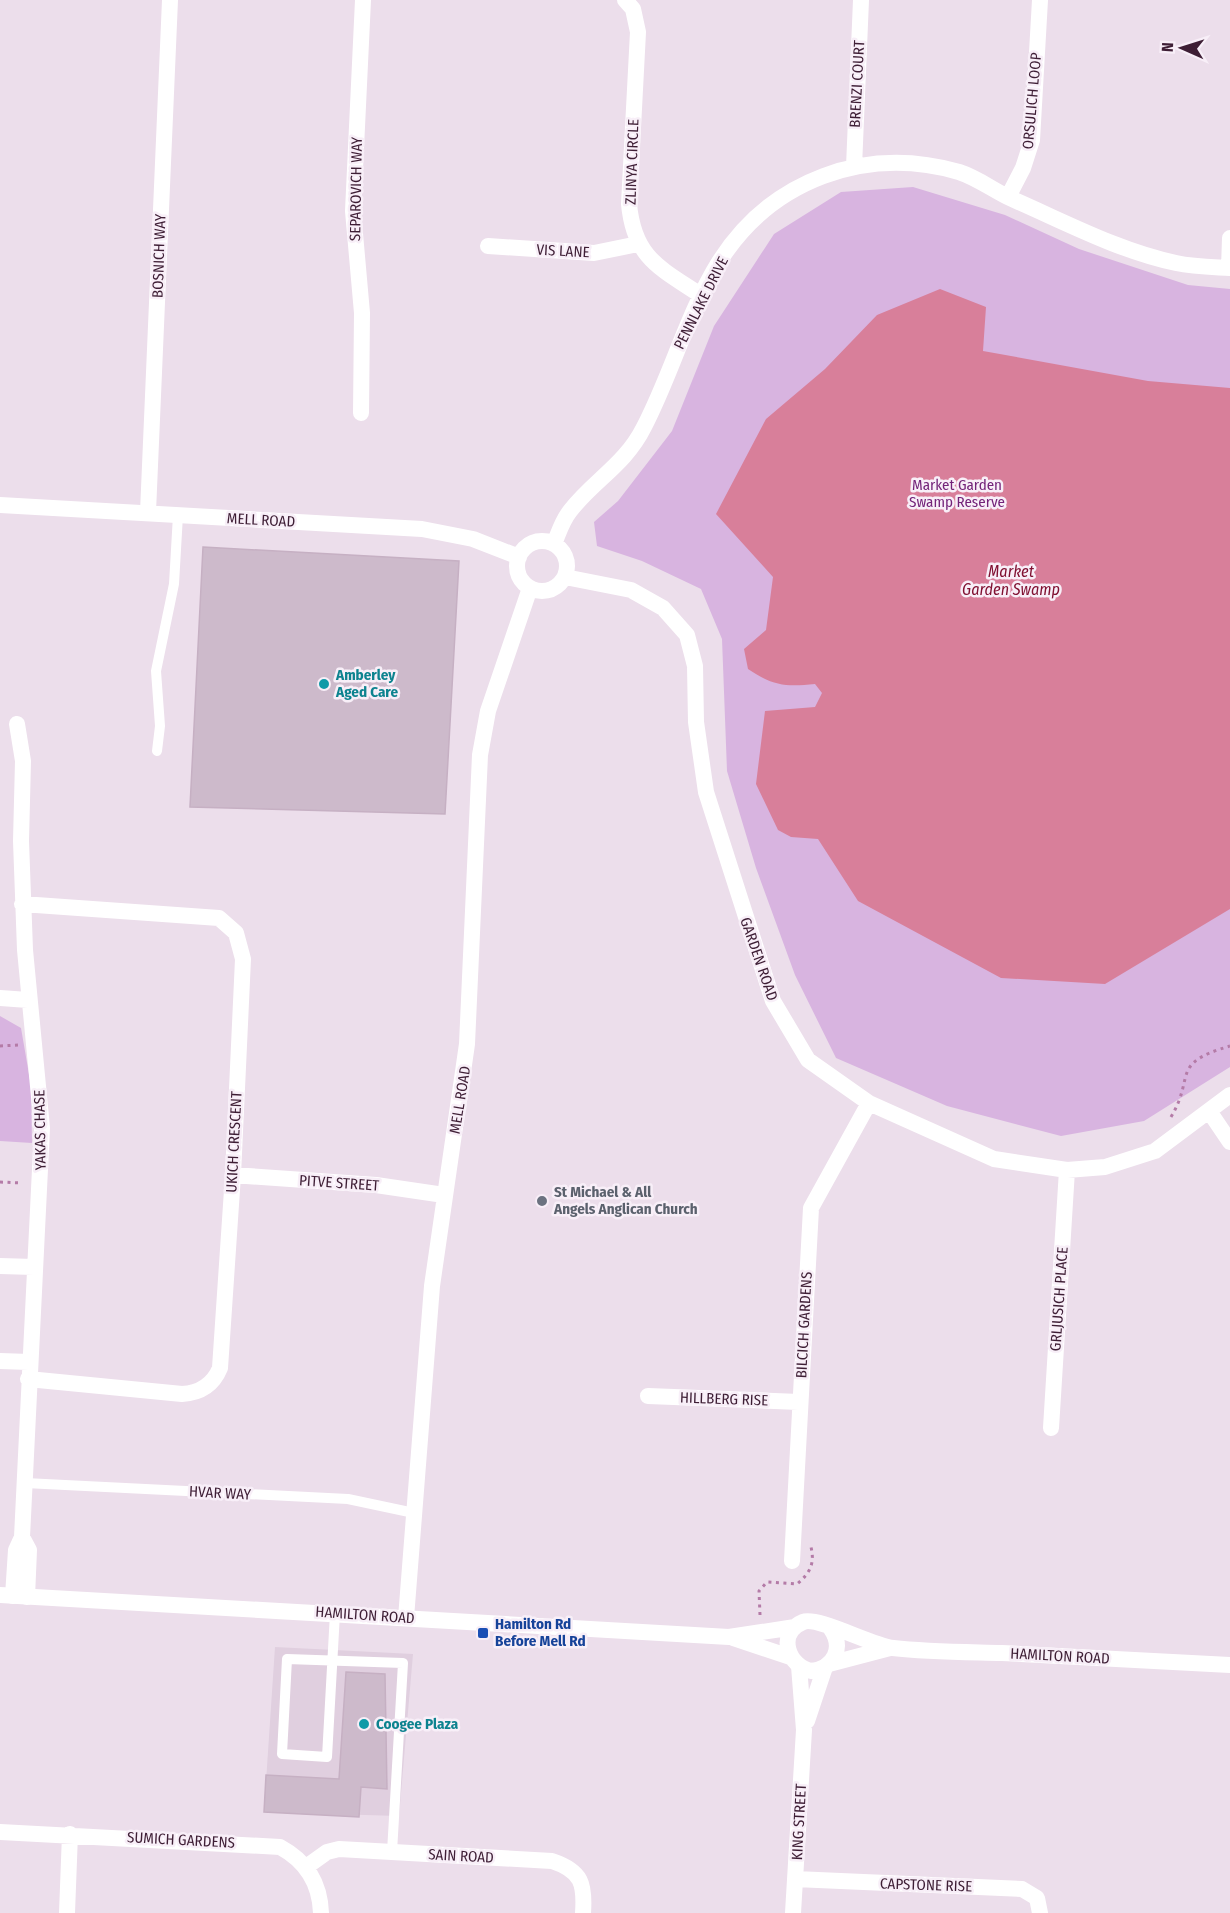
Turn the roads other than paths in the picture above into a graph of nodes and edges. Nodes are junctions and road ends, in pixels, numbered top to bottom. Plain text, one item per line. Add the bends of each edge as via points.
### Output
1 (170, 0) edge
2 (363, 0) edge
3 (625, 0) edge
4 (861, 0) edge
5 (1040, 0) edge
6 (854, 167) junction
7 (1008, 197) junction
8 (1230, 238) edge
9 (638, 244) junction
10 (488, 246) dead end
11 (1229, 268) edge
12 (702, 296) junction
13 (361, 413) dead end
14 (0, 505) edge
15 (148, 512) junction
16 (178, 515) junction
17 (554, 544) junction
18 (519, 557) junction
19 (565, 577) junction
20 (530, 588) junction
21 (17, 724) dead end
22 (157, 751) dead end
23 (22, 904) junction
24 (0, 998) edge
25 (28, 1000) junction
26 (1230, 1095) edge
27 (869, 1103) junction
28 (1209, 1111) junction
29 (1230, 1143) edge
30 (1067, 1170) junction
31 (233, 1175) junction
32 (444, 1195) junction
33 (0, 1266) edge
34 (34, 1267) junction
35 (0, 1361) edge
36 (29, 1371) junction
37 (648, 1396) dead end
38 (799, 1402) junction
39 (1051, 1428) dead end
40 (25, 1483) junction
41 (414, 1513) junction
42 (792, 1561) dead end
43 (13, 1596) edge
44 (335, 1613) junction
45 (406, 1618) junction
46 (795, 1627) junction
47 (831, 1629) junction
48 (729, 1637) junction
49 (891, 1648) junction
50 (333, 1661) junction
51 (794, 1662) junction
52 (1230, 1665) edge
53 (827, 1666) junction
54 (804, 1730) junction
55 (0, 1832) edge
56 (70, 1834) junction
57 (392, 1852) junction
58 (306, 1867) junction
59 (795, 1880) junction
60 (67, 1913) edge
61 (321, 1913) edge
62 (583, 1913) edge
63 (793, 1913) edge
64 (1040, 1913) edge

1 - 15 street, BOSNICH WAY
2 - 13 street, SEPAROVICH WAY via 353,212 362,313
3 - 9 street, ZLINYA CIRCLE via 633,9 638,32 629,204 631,227
4 - 6 street, BRENZI COURT
5 - 7 street, ORSULICH LOOP via 1032,140 1029,155
6 - 7 street, PENNLAKE DRIVE via 904,164 941,168 979,180
6 - 12 street, PENNLAKE DRIVE via 808,181 768,206 736,238
7 - 11 street, PENNLAKE DRIVE via 1154,257
8 - 11 street
9 - 10 street, VIS LANE via 594,253
9 - 12 street, ZLINYA CIRCLE via 657,267
12 - 17 street, PENNLAKE DRIVE via 644,427 616,468 571,510
14 - 15 street, MELL ROAD
15 - 16 street, MELL ROAD
16 - 18 street, MELL ROAD via 422,530 473,539
16 - 22 lane via 174,584 156,671 160,726
17 - 18 street via 537,541
17 - 19 street via 567,562
18 - 20 street via 518,571
19 - 20 street via 554,588
19 - 27 street, GARDEN ROAD via 631,590 663,608 687,635 695,666 696,722 706,792 773,1001 808,1060
20 - 32 street, MELL ROAD via 488,711 480,755 464,1082
21 - 23 street, YAKAS CHASE via 23,761
23 - 25 street, YAKAS CHASE
23 - 31 street, UKICH CRESCENT via 208,915 219,918 236,933 243,959
24 - 25 street
25 - 34 street, YAKAS CHASE via 40,1087 41,1184
26 - 28 street, GARDEN ROAD
27 - 30 street, GARDEN ROAD via 994,1159
27 - 38 street, BILCICH GARDENS via 811,1208
28 - 29 street
28 - 30 street, GARDEN ROAD via 1155,1151 1105,1167
30 - 39 street, GRLJUSICH PLACE
31 - 32 street, PITVE STREET via 376,1185
31 - 36 street, UKICH CRESCENT via 220,1368 216,1378 201,1390 182,1394
32 - 41 street, MELL ROAD via 432,1286
33 - 34 street
34 - 36 street, YAKAS CHASE
35 - 36 street
36 - 40 street, YAKAS CHASE
37 - 38 street, HILLBERG RISE
38 - 42 street, BILCICH GARDENS
40 - 41 lane, HVAR WAY via 348,1499
40 - 43 street, YAKAS CHASE via 22,1537 29,1550
41 - 45 street, MELL ROAD
43 - 44 street, HAMILTON ROAD
44 - 45 street, HAMILTON ROAD
44 - 50 lane
45 - 48 street, HAMILTON ROAD
46 - 47 street via 802,1622 818,1621
46 - 48 street, HAMILTON ROAD
46 - 51 street via 788,1641
47 - 49 street, HAMILTON ROAD
47 - 53 street via 836,1635 837,1651
48 - 51 street, HAMILTON ROAD
49 - 52 street, HAMILTON ROAD
49 - 53 street, HAMILTON ROAD
50 - 50 lane via 287,1659 282,1754 327,1757
50 - 57 lane via 403,1663
51 - 53 street via 812,1671
51 - 54 street, KING STREET
53 - 54 street, KING STREET
54 - 59 street, KING STREET
55 - 56 street, SUMICH GARDENS
56 - 58 street, SUMICH GARDENS via 267,1845 290,1852
56 - 60 street
57 - 58 street, SAIN ROAD via 339,1849 327,1852
57 - 62 street, SAIN ROAD via 563,1864 585,1890
58 - 61 street via 317,1889
59 - 63 street, KING STREET
59 - 64 street, CAPSTONE RISE via 1022,1889 1037,1898

